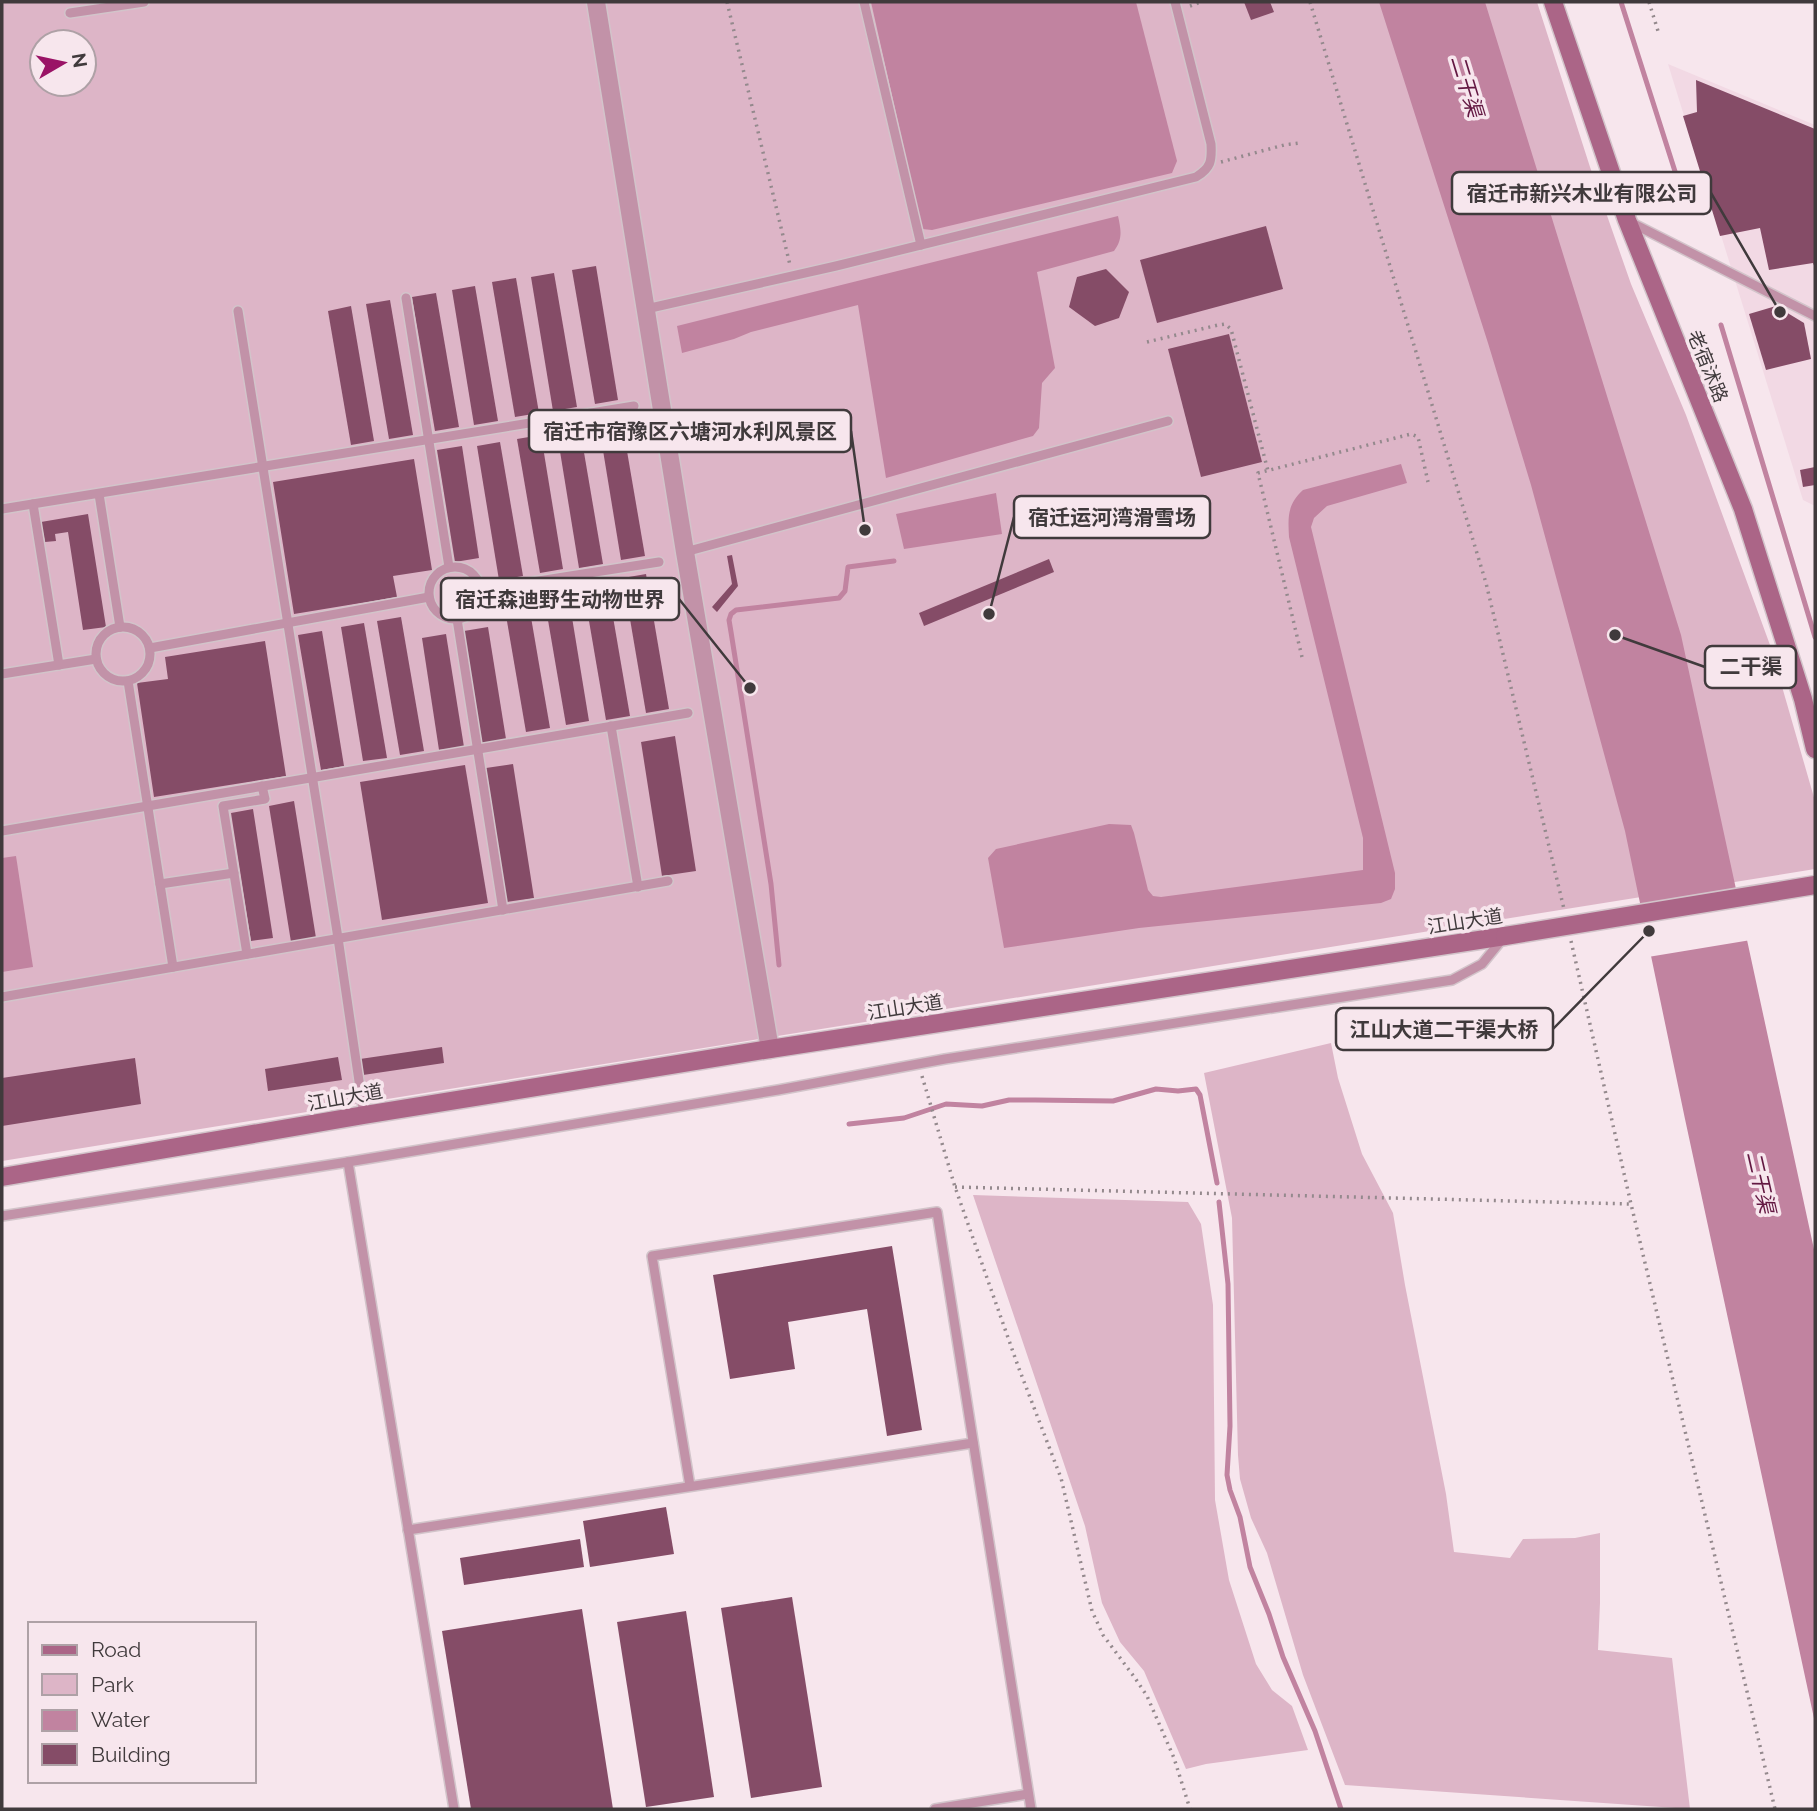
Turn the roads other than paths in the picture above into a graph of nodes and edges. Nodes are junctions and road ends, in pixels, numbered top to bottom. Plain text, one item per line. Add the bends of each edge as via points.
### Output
1 (144, 2) edge
2 (596, 2) edge
3 (864, 2) edge
4 (1175, 2) edge
5 (1553, 2) edge
6 (70, 13) dead end
7 (1626, 220) junction
8 (921, 245) junction
9 (406, 298) dead end
10 (646, 309) junction
11 (238, 311) dead end
12 (1815, 316) edge
13 (634, 406) dead end
14 (1168, 421) dead end
15 (429, 440) junction
16 (263, 467) junction
17 (99, 494) junction
18 (33, 504) junction
19 (2, 509) edge
20 (685, 552) junction
21 (659, 562) dead end
22 (449, 568) junction
23 (481, 590) junction
24 (429, 597) junction
25 (457, 619) junction
26 (288, 623) junction
27 (120, 627) junction
28 (150, 648) junction
29 (96, 659) junction
30 (59, 665) junction
31 (2, 674) edge
32 (128, 681) junction
33 (688, 713) dead end
34 (611, 726) junction
35 (477, 749) junction
36 (1815, 749) edge
37 (312, 778) junction
38 (262, 786) junction
39 (148, 806) junction
40 (2, 831) edge
41 (234, 873) junction
42 (668, 881) dead end
43 (160, 884) junction
44 (1815, 886) edge
45 (638, 887) junction
46 (503, 910) junction
47 (1505, 936) junction
48 (338, 939) junction
49 (247, 954) junction
50 (173, 967) junction
51 (2, 997) edge
52 (770, 1049) junction
53 (364, 1115) junction
54 (348, 1162) junction
55 (2, 1178) edge
56 (2, 1216) edge
57 (973, 1443) junction
58 (690, 1486) junction
59 (408, 1530) junction
60 (1028, 1794) junction
61 (454, 1809) edge
62 (934, 1809) edge
63 (1031, 1809) edge

1 - 6 lane
2 - 10 street
3 - 8 lane
4 - 8 lane via 1211,144 1212,157 1205,172
5 - 7 main road, 老宿沭路
7 - 12 lane
7 - 36 main road, 老宿沭路 via 1743,509
8 - 10 lane
9 - 15 lane
10 - 20 street
11 - 16 lane
13 - 15 lane
14 - 20 lane
15 - 16 lane
15 - 22 lane
16 - 17 lane
16 - 26 lane
17 - 18 lane
17 - 27 lane
18 - 19 lane
18 - 30 lane
20 - 52 street
21 - 23 lane
22 - 23 lane via 470,571
22 - 24 lane via 432,580
23 - 25 lane via 475,610
24 - 25 lane via 437,612
24 - 26 lane
25 - 35 lane
26 - 28 lane
26 - 37 lane
27 - 28 lane via 140,633
27 - 29 lane via 99,640
28 - 32 lane via 143,673
29 - 30 lane
29 - 32 lane via 111,679
30 - 31 lane
32 - 39 lane
33 - 34 lane
34 - 35 lane
34 - 45 lane
35 - 37 lane
35 - 46 lane
37 - 38 lane
37 - 48 lane
38 - 39 lane
38 - 41 lane via 265,799 223,806
39 - 40 lane
39 - 43 lane
41 - 43 lane
41 - 49 lane
42 - 45 lane
43 - 50 lane
44 - 47 main road, 江山大道, bridge
45 - 46 lane
46 - 48 lane
47 - 52 main road, 江山大道
47 - 54 lane via 1482,964 1452,980 918,1064
48 - 49 lane
48 - 53 lane
49 - 50 lane
50 - 51 lane
52 - 53 main road, 江山大道
53 - 55 main road, 江山大道
54 - 56 lane
54 - 59 lane
57 - 58 lane
57 - 58 lane via 937,1212 652,1256
57 - 60 lane
58 - 59 lane
59 - 61 lane
60 - 62 lane
60 - 63 lane

